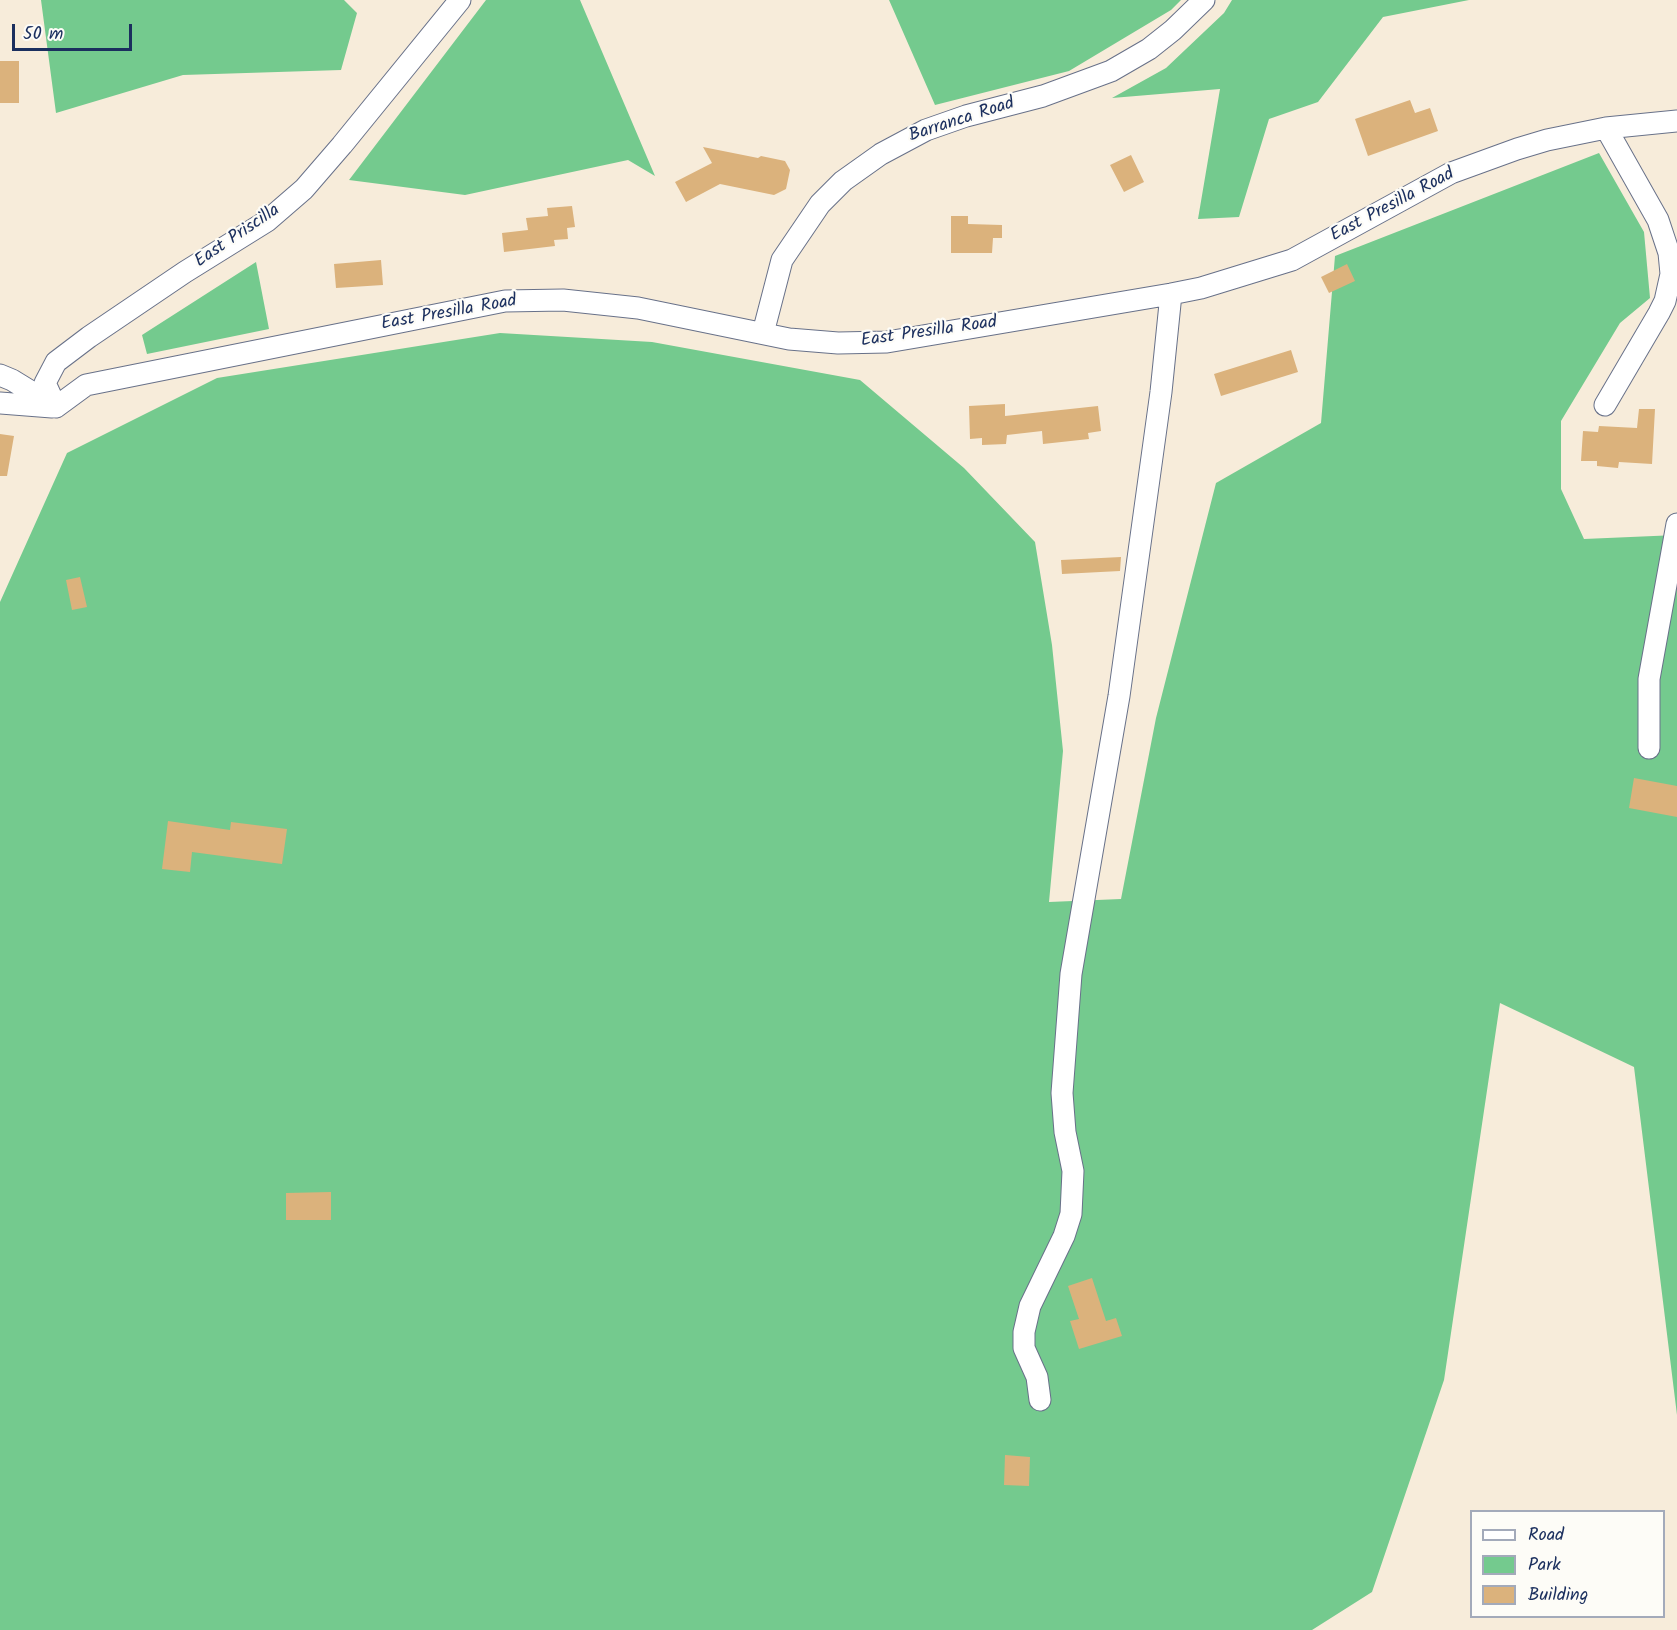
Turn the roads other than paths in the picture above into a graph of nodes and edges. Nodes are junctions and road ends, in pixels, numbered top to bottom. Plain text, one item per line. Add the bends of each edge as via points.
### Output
1 (460, 0) edge
2 (1204, 0) edge
3 (1677, 121) edge
4 (1606, 128) junction
5 (1171, 294) junction
6 (763, 333) junction
7 (0, 375) edge
8 (0, 403) edge
9 (1605, 405) dead end
10 (56, 407) junction
11 (1677, 524) edge
12 (1649, 748) dead end
13 (1040, 1400) dead end

1 - 10 street, East Priscilla via 304,189 267,221 56,362 45,383
2 - 6 street, Barranca Road via 1149,49 1111,71 1043,96 926,130 881,154 843,181 820,204 782,260
3 - 4 street, East Presilla Road
4 - 5 street, East Presilla Road via 1547,140 1451,173 1292,260
4 - 9 street via 1658,220 1670,254 1671,274 1659,314
5 - 6 street, East Presilla Road via 886,342 838,343
5 - 13 street via 1119,696 1071,974 1062,1093 1073,1171 1071,1214 1030,1306 1024,1332 1024,1348 1037,1377
6 - 10 street, East Presilla Road via 638,308 563,300 505,301 86,385
7 - 10 street
8 - 10 street
11 - 12 street via 1649,679

